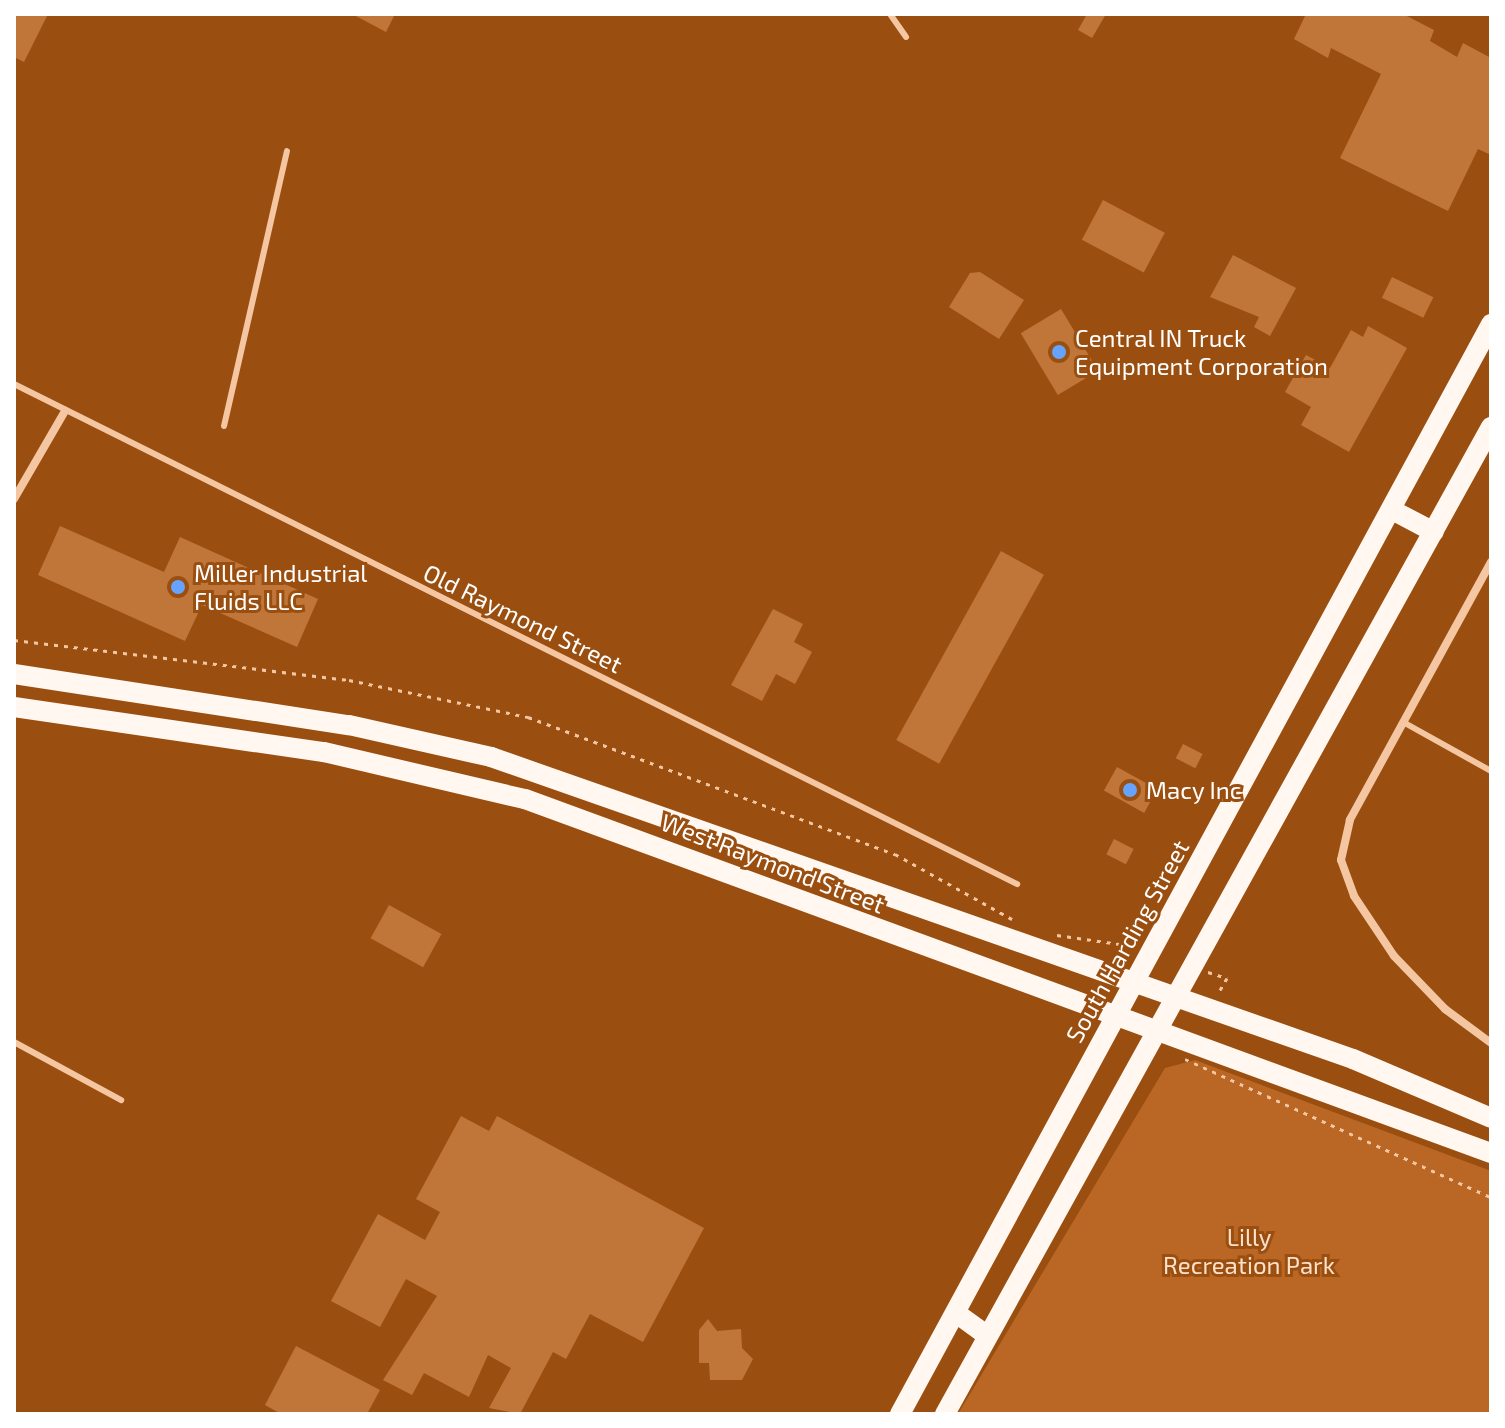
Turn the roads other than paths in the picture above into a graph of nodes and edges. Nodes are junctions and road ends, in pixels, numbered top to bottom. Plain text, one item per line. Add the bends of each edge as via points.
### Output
1 (890, 14) edge
2 (906, 37) dead end
3 (287, 151) dead end
4 (1491, 324) edge
5 (14, 384) edge
6 (65, 411) junction
7 (224, 426) dead end
8 (1491, 427) edge
9 (14, 499) edge
10 (1392, 510) junction
11 (1434, 532) junction
12 (1491, 562) edge
13 (14, 674) edge
14 (14, 707) edge
15 (1403, 722) junction
16 (1491, 771) edge
17 (1017, 884) dead end
18 (1134, 980) junction
19 (1179, 997) junction
20 (1116, 1014) junction
21 (1162, 1030) junction
22 (14, 1042) edge
23 (1491, 1043) edge
24 (121, 1100) dead end
25 (1491, 1118) edge
26 (1491, 1153) edge
27 (956, 1313) junction
28 (988, 1336) junction
29 (900, 1414) edge
30 (945, 1414) edge

1 - 2 lane
3 - 7 lane
4 - 10 main road, South Harding Street
5 - 6 lane, Old Raymond Street
6 - 9 street
6 - 17 lane, Old Raymond Street
8 - 11 main road
10 - 11 main road
10 - 18 main road, South Harding Street
11 - 19 main road
12 - 15 street
13 - 18 main road, West Raymond Street via 349,725 491,757
14 - 20 main road, West Raymond Street via 338,755 525,799
15 - 16 lane
15 - 23 street via 1345,830 1344,872 1411,976
18 - 19 main road, West Raymond Street
18 - 20 main road, South Harding Street
19 - 21 main road
19 - 25 main road, West Raymond Street via 1353,1059
20 - 21 main road, West Raymond Street
20 - 27 main road, South Harding Street
21 - 26 main road, West Raymond Street
21 - 28 main road
22 - 24 lane
27 - 28 main road
27 - 29 main road, South Harding Street
28 - 30 main road

